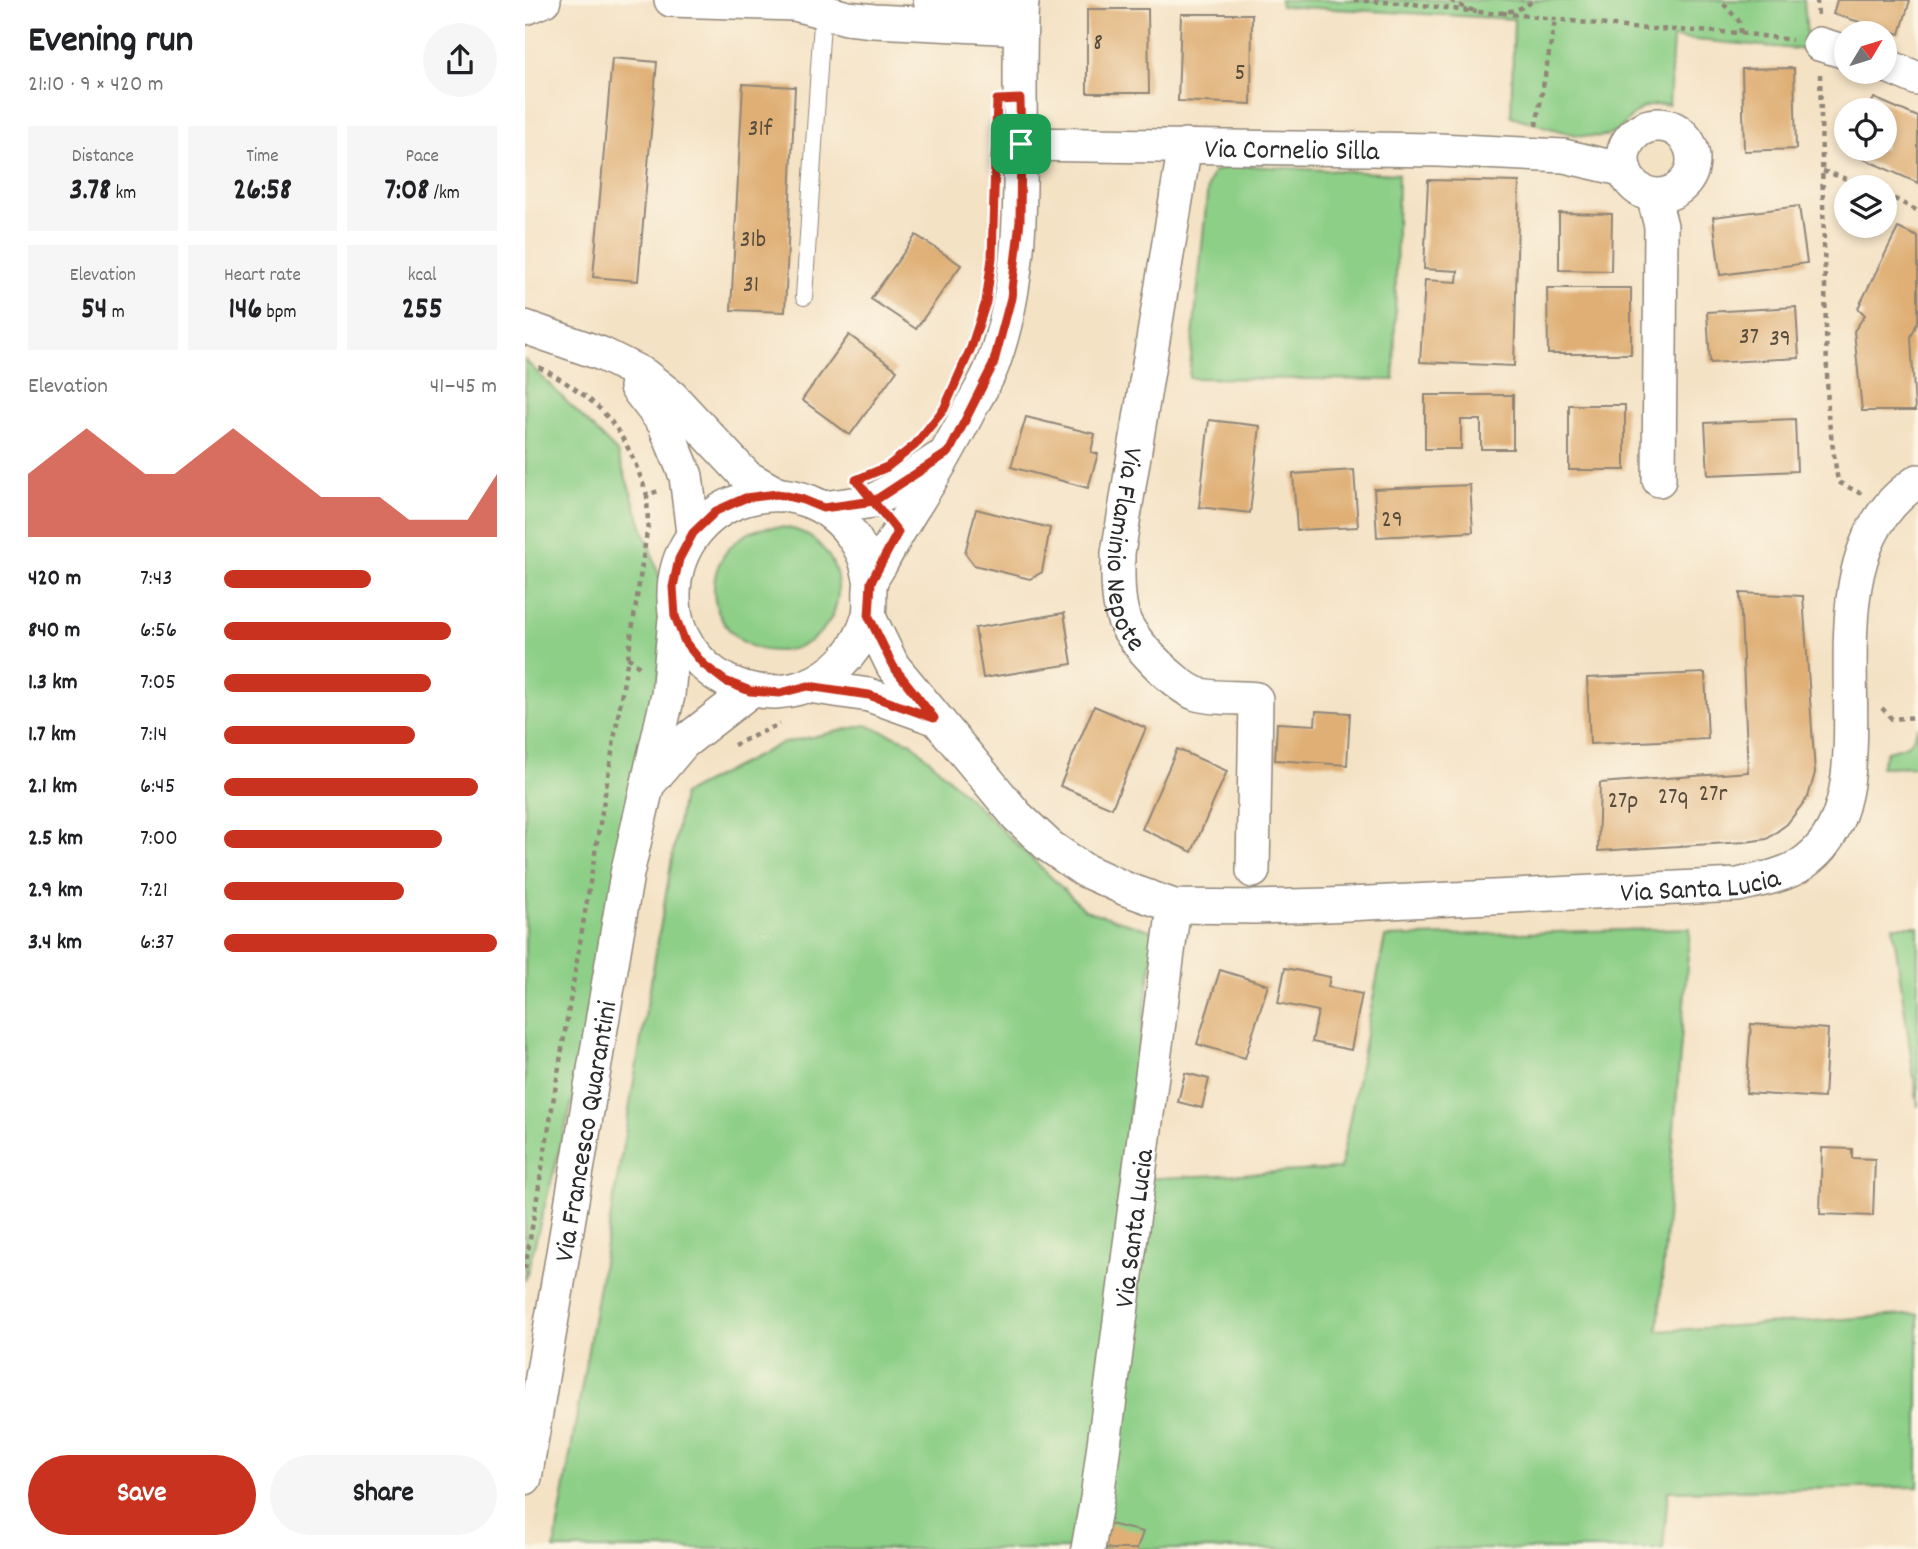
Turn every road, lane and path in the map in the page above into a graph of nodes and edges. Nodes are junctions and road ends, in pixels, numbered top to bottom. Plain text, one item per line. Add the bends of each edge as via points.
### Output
1 (544, 0) edge
2 (671, 0) edge
3 (930, 0) edge
4 (1354, 0) edge
5 (1451, 0) edge
6 (1534, 0) edge
7 (1720, 0) edge
8 (1817, 0) edge
9 (815, 4) edge
10 (525, 8) edge
11 (1021, 10) edge
12 (875, 11) edge
13 (1477, 12) junction
14 (1502, 13) junction
15 (1555, 20) junction
16 (1741, 33) junction
17 (1833, 48) edge
18 (1897, 70) edge
19 (1918, 79) edge
20 (1537, 123) dead end
21 (1021, 144) junction
22 (1185, 145) junction
23 (1626, 157) junction
24 (1822, 171) junction
25 (1834, 175) edge
26 (1897, 200) edge
27 (1662, 204) junction
28 (1918, 211) edge
29 (804, 297) dead end
30 (525, 327) edge
31 (602, 354) junction
32 (533, 365) dead end
33 (949, 452) junction
34 (1659, 480) dead end
35 (1918, 481) edge
36 (777, 494) junction
37 (647, 495) dead end
38 (1887, 507) junction
39 (823, 508) junction
40 (693, 533) junction
41 (871, 582) junction
42 (675, 616) junction
43 (869, 617) junction
44 (808, 686) junction
45 (750, 691) junction
46 (1880, 705) dead end
47 (934, 718) junction
48 (1918, 718) edge
49 (647, 785) junction
50 (1253, 871) dead end
51 (1174, 906) junction
52 (525, 1478) edge
53 (1088, 1549) edge

1 - 10 street
2 - 9 street
3 - 11 street
4 - 13 path
5 - 13 path
6 - 14 path
7 - 16 path via 1739,21
8 - 17 path
9 - 12 street via 847,18
9 - 29 lane
11 - 12 street
11 - 21 street
13 - 14 path
14 - 15 path
15 - 16 path
15 - 20 path
16 - 17 path
17 - 24 path
18 - 19 street
21 - 22 street, Via Cornelio Silla
21 - 33 street via 1020,221 1011,298 993,365
22 - 23 street, Via Cornelio Silla
22 - 50 street, Via Flaminio Nepote via 1118,553 1119,588 1124,620 1144,651 1169,675 1196,694 1256,699
23 - 27 street via 1635,186
23 - 27 street via 1641,129 1652,125 1664,125 1690,144 1693,166 1689,177
24 - 25 path
24 - 38 path via 1828,415 1838,482
26 - 28 path
27 - 34 street
30 - 31 street, Via Santa Lucia
31 - 36 street, Via Santa Lucia via 644,375 673,397 747,477
31 - 40 street, Via Santa Lucia via 632,382 664,423 686,477
32 - 37 path via 596,403 634,457
33 - 39 street via 874,501
33 - 41 street
35 - 38 street, Via Santa Lucia
36 - 39 street, Via Santa Lucia
36 - 40 street, Via Santa Lucia via 745,498 716,511
38 - 51 street, Via Santa Lucia via 1868,537 1851,609 1849,779 1842,808 1828,838 1800,865 1738,886 1303,906
39 - 41 street, Via Santa Lucia via 846,527 863,552
40 - 42 street, Via Santa Lucia via 679,559 673,587
41 - 43 street, Via Santa Lucia
42 - 45 street, Via Santa Lucia via 685,642 703,664 725,681
42 - 49 street, Via Francesco Quarantini via 668,695
43 - 44 street, Via Santa Lucia via 856,647 835,671
43 - 47 street, Via Santa Lucia via 893,666
44 - 45 street, Via Santa Lucia via 780,693
44 - 47 street, Via Santa Lucia via 869,695
45 - 49 street, Via Francesco Quarantini via 683,743
46 - 48 path via 1892,719
47 - 51 street, Via Santa Lucia via 1017,816 1049,846 1084,870
49 - 52 street, Via Francesco Quarantini via 627,874
51 - 53 street, Via Santa Lucia

